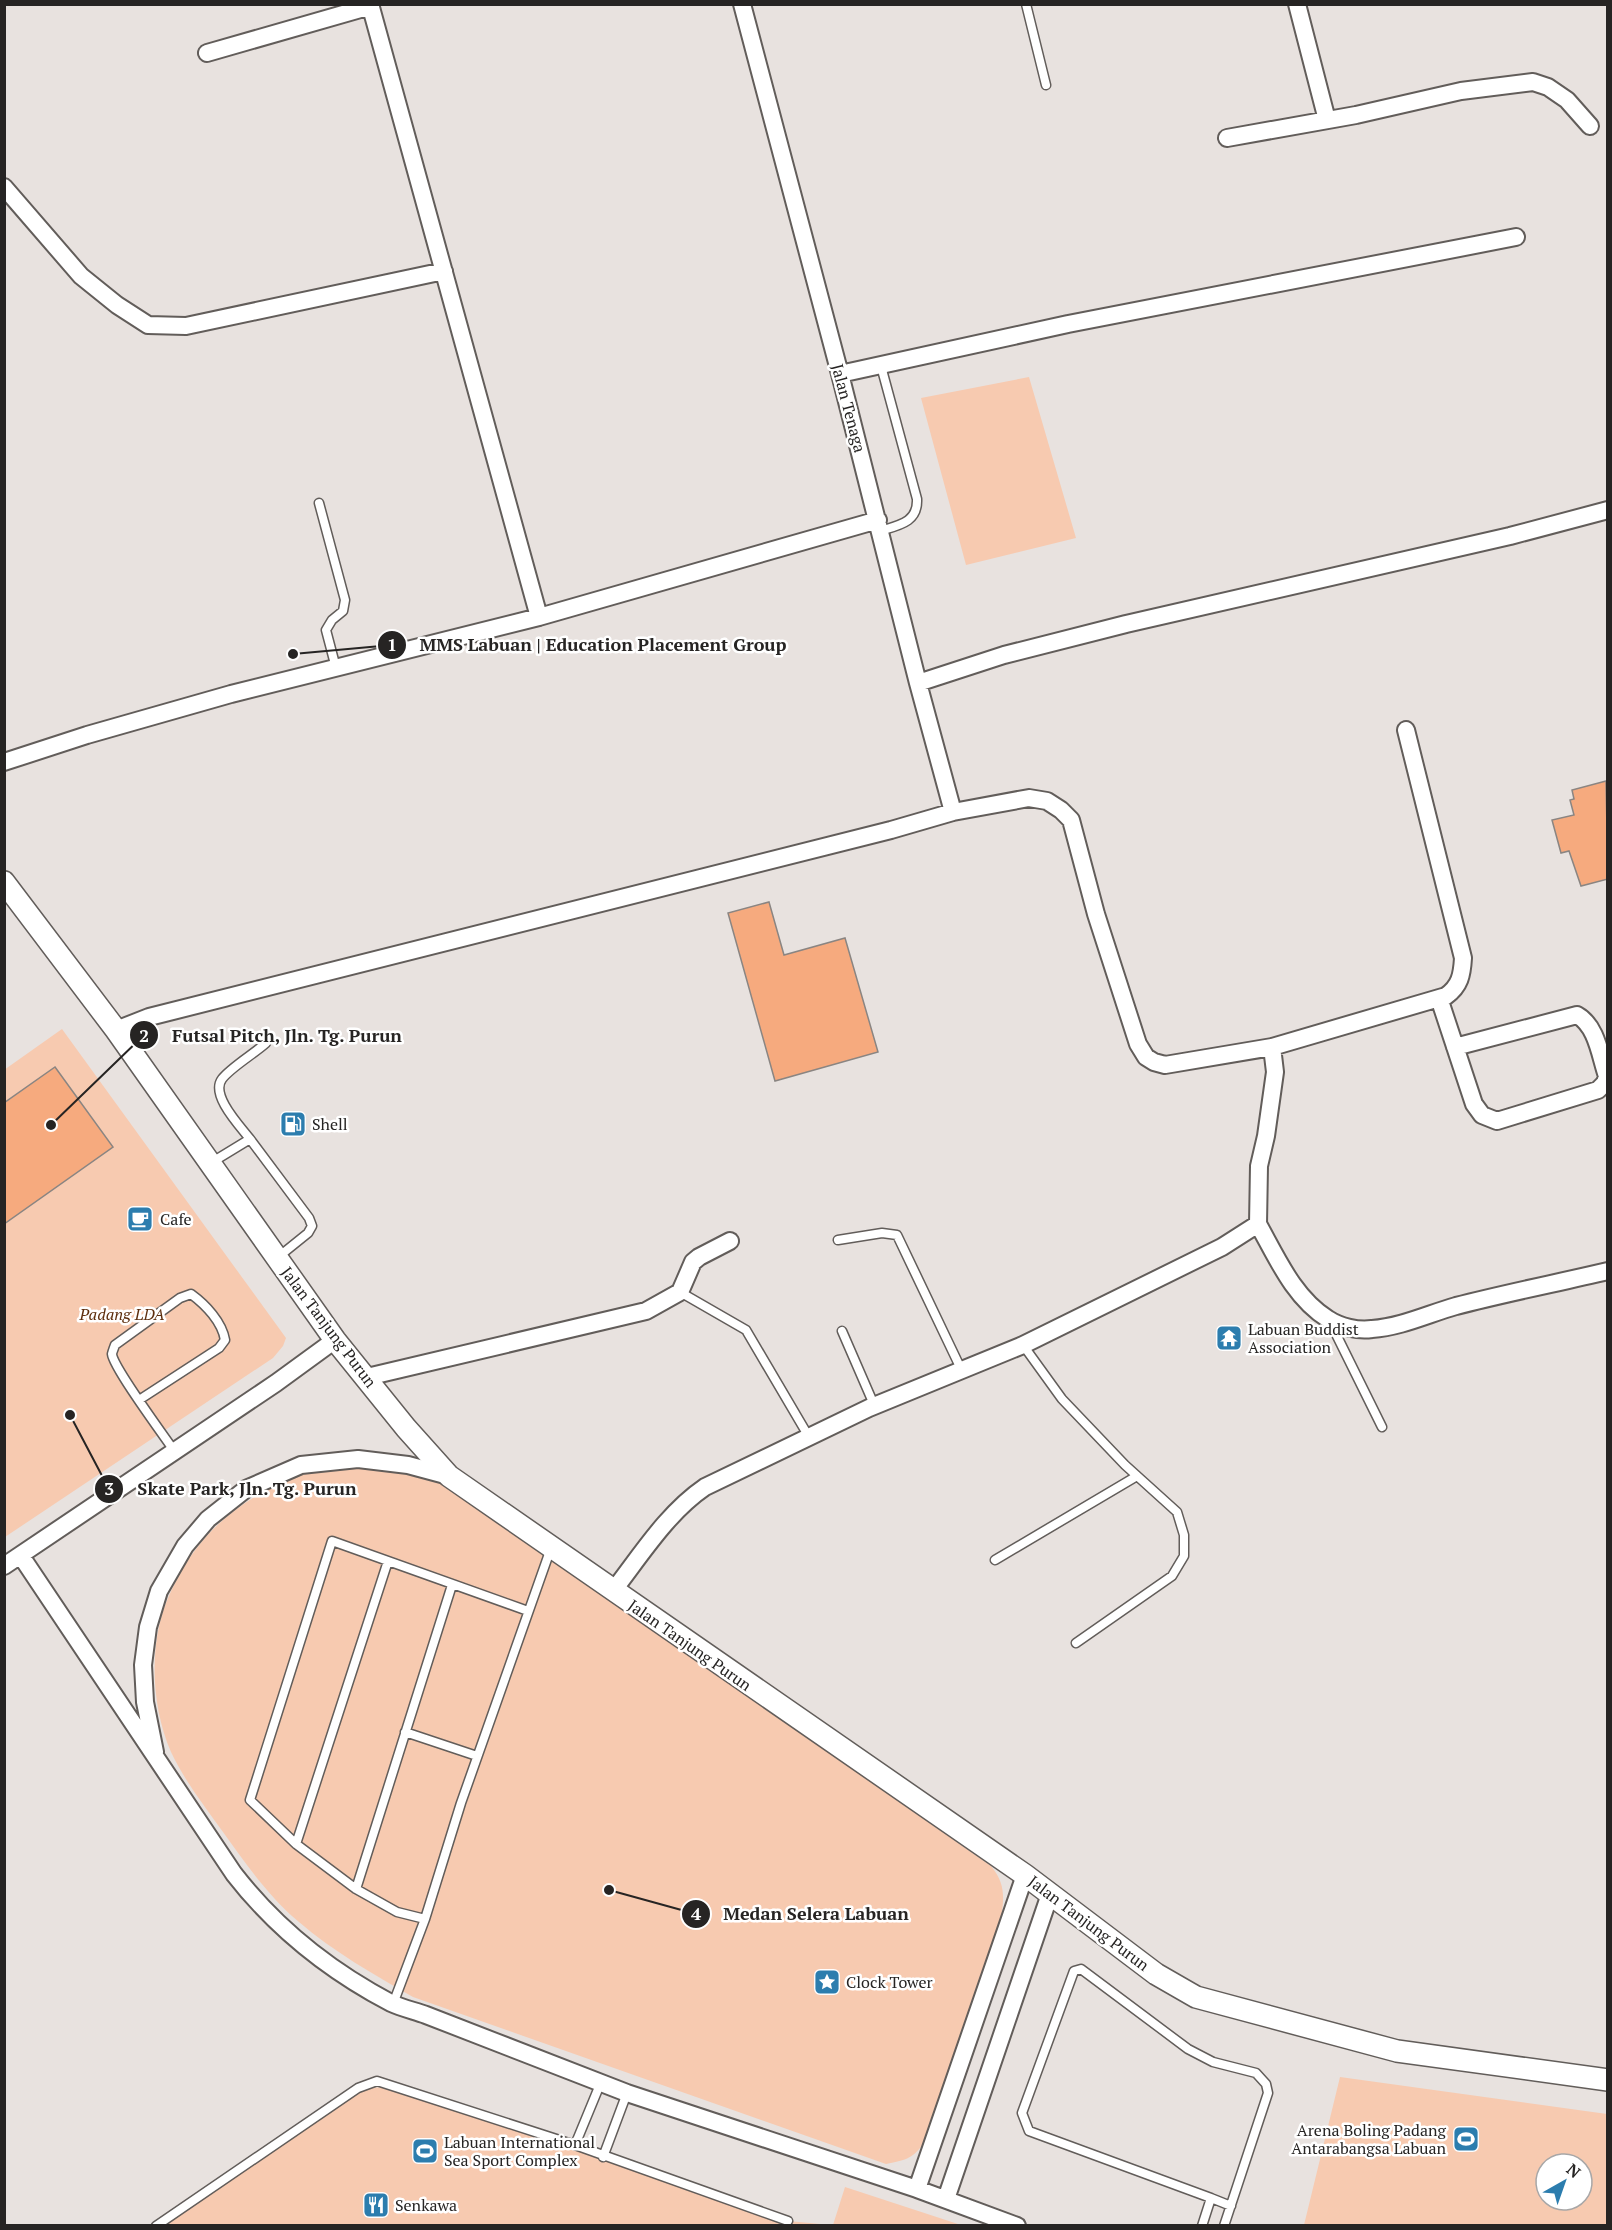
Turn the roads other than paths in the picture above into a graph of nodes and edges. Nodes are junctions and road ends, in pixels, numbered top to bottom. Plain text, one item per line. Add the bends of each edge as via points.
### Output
1 (742, 4) edge
2 (1026, 4) edge
3 (1297, 4) edge
4 (370, 5) edge
5 (207, 53) dead end
6 (1046, 85) dead end
7 (1327, 120) junction
8 (1590, 126) dead end
9 (1227, 138) dead end
10 (4, 187) edge
11 (1516, 237) dead end
12 (444, 271) junction
13 (880, 366) junction
14 (840, 374) junction
15 (319, 502) dead end
16 (1608, 510) edge
17 (879, 525) junction
18 (539, 617) junction
19 (336, 669) junction
20 (918, 683) junction
21 (1406, 730) dead end
22 (4, 762) edge
23 (953, 812) junction
24 (4, 882) edge
25 (1439, 998) junction
26 (116, 1030) junction
27 (266, 1043) dead end
28 (1272, 1047) junction
29 (1455, 1047) junction
30 (250, 1139) junction
31 (209, 1164) junction
32 (1258, 1224) junction
33 (838, 1240) dead end
34 (730, 1241) dead end
35 (277, 1258) junction
36 (1608, 1271) edge
37 (680, 1292) junction
38 (1329, 1320) junction
39 (842, 1331) dead end
40 (335, 1340) junction
41 (1023, 1345) junction
42 (962, 1371) junction
43 (366, 1377) junction
44 (140, 1400) junction
45 (874, 1407) junction
46 (1382, 1426) dead end
47 (809, 1437) junction
48 (175, 1452) junction
49 (449, 1476) junction
50 (1137, 1476) junction
51 (552, 1546) junction
52 (21, 1556) junction
53 (995, 1560) dead end
54 (388, 1561) junction
55 (4, 1566) edge
56 (452, 1585) junction
57 (613, 1591) junction
58 (528, 1611) junction
59 (1076, 1643) dead end
60 (405, 1732) junction
61 (477, 1756) junction
62 (156, 1759) junction
63 (296, 1844) junction
64 (1025, 1875) junction
65 (356, 1889) junction
66 (1050, 1894) junction
67 (425, 1919) junction
68 (393, 2004) junction
69 (1608, 2080) edge
70 (601, 2082) junction
71 (627, 2093) junction
72 (575, 2145) junction
73 (603, 2157) junction
74 (917, 2189) junction
75 (1211, 2198) junction
76 (946, 2199) junction
77 (1230, 2206) junction
78 (788, 2221) dead end
79 (156, 2226) edge
80 (1017, 2226) edge
81 (1202, 2226) edge
82 (1224, 2226) edge

1 - 14 street, Jalan Tenaga
2 - 6 lane
3 - 7 street
4 - 5 street
4 - 12 street
7 - 8 street via 1461,91 1533,82 1567,100
7 - 9 street
10 - 12 street via 81,276 148,325 186,326
11 - 13 street via 1080,322
12 - 18 street
13 - 14 street
13 - 17 lane via 917,507 909,521
14 - 17 street, Jalan Tenaga
15 - 19 lane via 345,600 344,611 326,630
16 - 20 street via 1126,624
17 - 18 street
17 - 20 street, Jalan Tenaga
18 - 19 street
19 - 22 street via 231,694
20 - 23 street, Jalan Tenaga
21 - 25 street via 1463,958 1456,988
23 - 26 street via 891,831 149,1017
23 - 28 street via 1029,798 1047,801 1071,820 1138,1044 1154,1062 1165,1065
24 - 26 street, Jalan Tanjung Purun
25 - 28 street
25 - 29 street
26 - 31 street, Jalan Tanjung Purun
27 - 30 lane via 221,1080 219,1090 224,1104
28 - 32 street via 1275,1072 1259,1166
29 - 29 street via 1474,1104 1482,1115 1497,1121 1598,1090 1607,1076 1591,1027 1577,1016
30 - 31 lane
30 - 35 lane via 312,1226
31 - 35 street, Jalan Tanjung Purun
32 - 38 street via 1290,1282
32 - 41 street via 1222,1247
33 - 42 lane via 882,1233 897,1235
34 - 37 street via 693,1262
35 - 40 street, Jalan Tanjung Purun
36 - 38 street via 1371,1330 1348,1328
37 - 43 street via 646,1311
37 - 47 lane via 746,1330
38 - 46 lane
39 - 45 lane
40 - 43 street, Jalan Tanjung Purun
40 - 48 street
41 - 42 street
41 - 50 lane via 1062,1399
42 - 45 street
43 - 49 street, Jalan Tanjung Purun
44 - 44 lane via 116,1365 112,1353 115,1345 191,1294 203,1302 223,1330 225,1340 219,1348
44 - 48 lane
45 - 47 street
47 - 57 street via 705,1487 687,1500
48 - 52 street
49 - 51 street, Jalan Tanjung Purun
49 - 62 street via 408,1465 357,1459 301,1466 246,1489 208,1519 185,1546 159,1591 148,1627 143,1665 145,1702
50 - 53 lane
50 - 59 lane via 1177,1512 1184,1535 1184,1556 1172,1576
51 - 57 street, Jalan Tanjung Purun
51 - 58 lane
52 - 55 street
52 - 62 street
54 - 56 lane
54 - 63 lane
54 - 63 lane via 332,1541 250,1800
56 - 58 lane
56 - 60 lane
57 - 64 street, Jalan Tanjung Purun
58 - 61 lane
60 - 61 lane
60 - 65 lane
61 - 67 lane
62 - 68 street via 234,1874 267,1913 332,1967
63 - 65 lane
64 - 66 street, Jalan Tanjung Purun
64 - 74 street
65 - 67 lane via 397,1912
66 - 69 street, Jalan Tanjung Purun via 1156,1974 1196,1997 1397,2051
66 - 76 street
67 - 68 lane
68 - 70 street
70 - 71 street
70 - 72 lane
71 - 73 lane
71 - 74 street
72 - 73 lane
72 - 79 lane via 377,2081 358,2088
73 - 78 lane
74 - 76 street
75 - 77 lane
75 - 77 lane via 1029,2131 1022,2113 1074,1971 1081,1969 1188,2049 1213,2062 1256,2073 1266,2084 1268,2093
75 - 81 lane
76 - 80 street
77 - 82 lane

